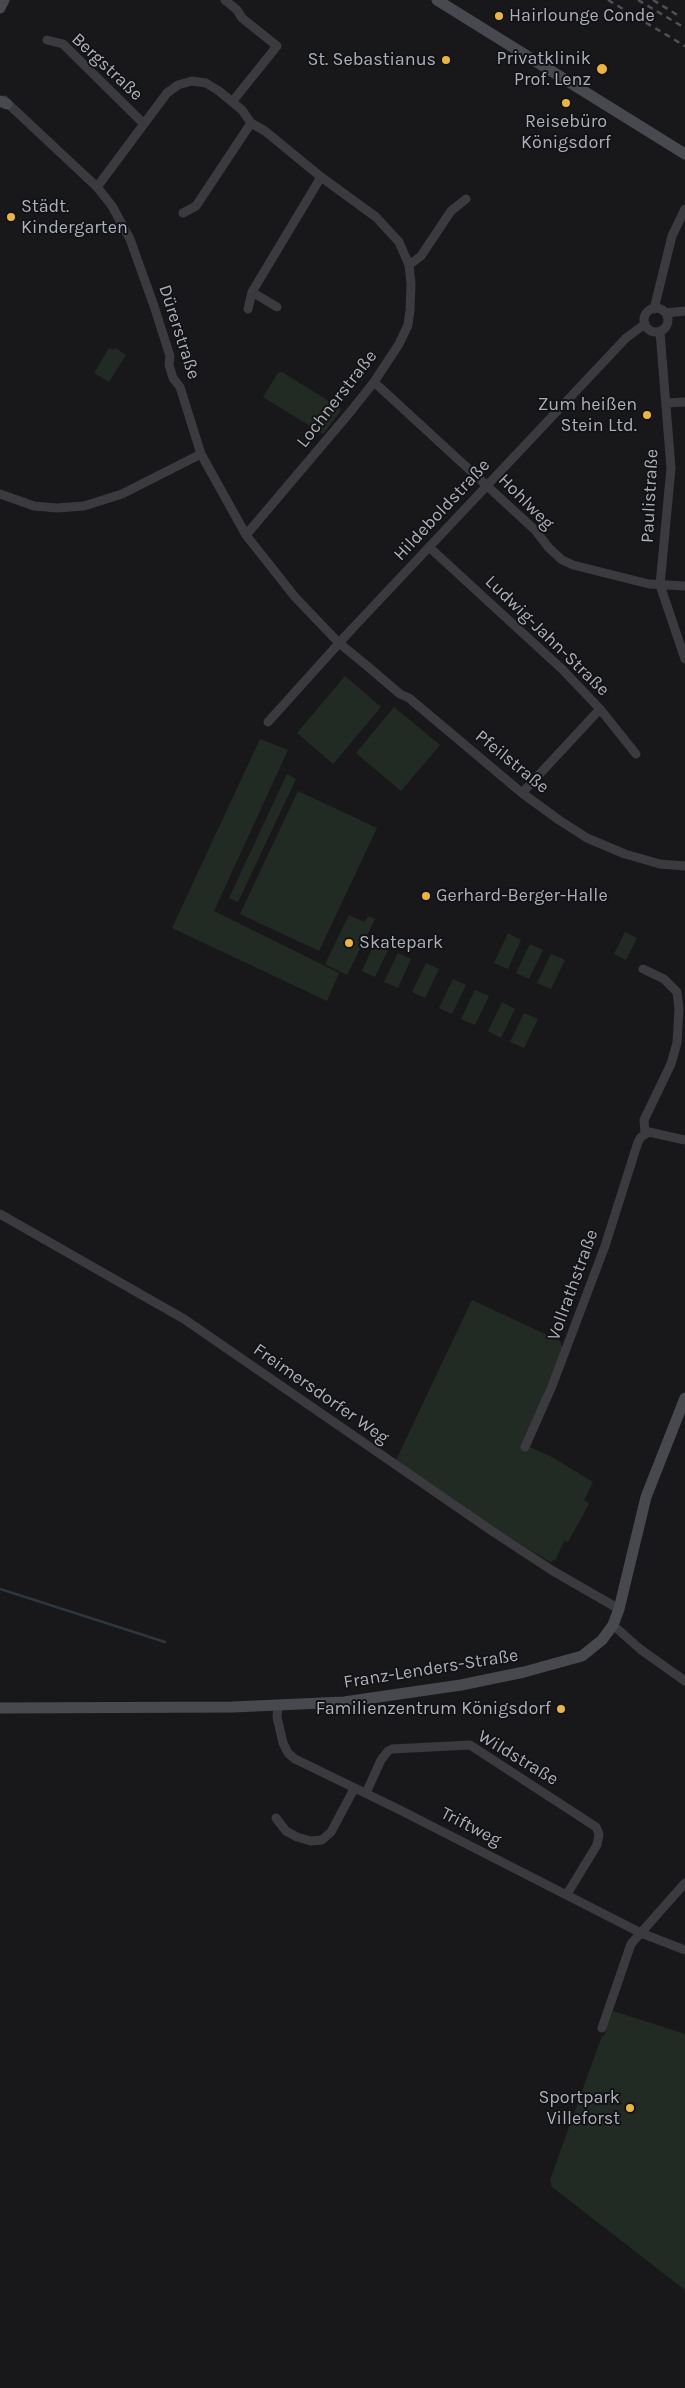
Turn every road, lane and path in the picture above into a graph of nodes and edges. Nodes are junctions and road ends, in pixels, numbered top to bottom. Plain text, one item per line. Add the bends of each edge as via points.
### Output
1 (4, 0) edge
2 (225, 0) edge
3 (437, 0) edge
4 (0, 8) edge
5 (47, 40) dead end
6 (2, 100) edge
7 (232, 102) junction
8 (143, 123) junction
9 (251, 123) junction
10 (685, 154) edge
11 (320, 177) junction
12 (97, 187) junction
13 (466, 199) dead end
14 (685, 209) edge
15 (183, 213) dead end
16 (409, 265) junction
17 (252, 292) junction
18 (277, 307) dead end
19 (248, 309) dead end
20 (654, 309) junction
21 (685, 311) edge
22 (666, 313) junction
23 (645, 324) junction
24 (660, 332) junction
25 (374, 382) junction
26 (685, 402) edge
27 (667, 403) junction
28 (201, 454) junction
29 (487, 486) junction
30 (0, 494) edge
31 (246, 535) junction
32 (429, 547) junction
33 (660, 584) junction
34 (685, 586) edge
35 (339, 643) junction
36 (685, 659) edge
37 (600, 708) junction
38 (268, 722) dead end
39 (636, 754) dead end
40 (522, 793) junction
41 (685, 866) edge
42 (643, 969) dead end
43 (645, 1133) junction
44 (685, 1140) edge
45 (0, 1214) edge
46 (685, 1398) edge
47 (526, 1447) dead end
48 (619, 1609) junction
49 (613, 1625) junction
50 (685, 1682) edge
51 (278, 1706) junction
52 (0, 1708) edge
53 (354, 1789) junction
54 (366, 1793) junction
55 (276, 1818) dead end
56 (685, 1883) edge
57 (567, 1894) junction
58 (641, 1932) junction
59 (685, 1950) edge
60 (602, 2028) dead end

1 - 4 street
2 - 7 street via 276,46
3 - 10 street
5 - 8 street, Bergstraße via 63,44
6 - 12 street, Dürerstraße
7 - 8 street, Lochnerstraße via 206,83 192,81 167,93
7 - 9 street, Lochnerstraße
8 - 12 street, Lochnerstraße
9 - 11 street, Lochnerstraße via 288,148
9 - 15 street via 196,206
11 - 16 street, Lochnerstraße via 384,224 399,242
11 - 17 street
12 - 28 street, Dürerstraße via 130,239 170,356 173,378 180,387
13 - 16 street via 451,212 421,256
14 - 20 street via 672,236
16 - 25 street, Lochnerstraße via 411,299 408,325
17 - 18 street
17 - 19 street
20 - 22 street
20 - 23 street via 645,316
21 - 22 street
22 - 24 street, Paulistraße via 668,324
23 - 24 street via 652,332
23 - 29 street, Hildeboldstraße via 626,338
24 - 27 street, Paulistraße
25 - 29 street, Hohlweg
25 - 31 street, Lochnerstraße
26 - 27 street
27 - 33 street, Paulistraße via 671,468
28 - 30 street via 122,494 84,506 34,506
28 - 31 street, Dürerstraße
29 - 32 street, Hildeboldstraße
29 - 33 street, Hohlweg via 562,560 573,566
31 - 35 street, Dürerstraße via 296,597
32 - 35 street, Hildeboldstraße
32 - 37 street, Ludwig-Jahn-Straße via 554,661
33 - 34 street, Hohlweg
33 - 36 street, Paulistraße
35 - 38 street, Hildeboldstraße
35 - 40 street, Pfeilstraße
37 - 39 street, Ludwig-Jahn-Straße
37 - 40 street
40 - 41 street, Pfeilstraße via 587,838 640,859
42 - 43 street, Vollrathstraße via 664,979 676,992 680,1009 677,1043 644,1120
43 - 44 street via 655,1132
43 - 47 street, Vollrathstraße via 638,1142 572,1336
45 - 48 street, Freimersdorfer Weg via 184,1318 475,1520
46 - 48 street, Franz-Lenders-Straße via 646,1497
48 - 49 street, Franz-Lenders-Straße
49 - 50 street
49 - 51 street, Franz-Lenders-Straße via 602,1640 582,1656 524,1672 397,1696
51 - 52 street, Franz-Lenders-Straße
51 - 53 street, Triftweg via 279,1729 288,1753
53 - 54 street, Triftweg
53 - 55 street via 331,1832 322,1840 311,1842 297,1838 286,1831
54 - 57 street, Triftweg
54 - 57 street, Wildstraße via 381,1760 392,1749 470,1745 596,1828 597,1844
56 - 58 street
57 - 58 street, Triftweg
58 - 59 street, Triftweg
58 - 60 street via 631,1944

